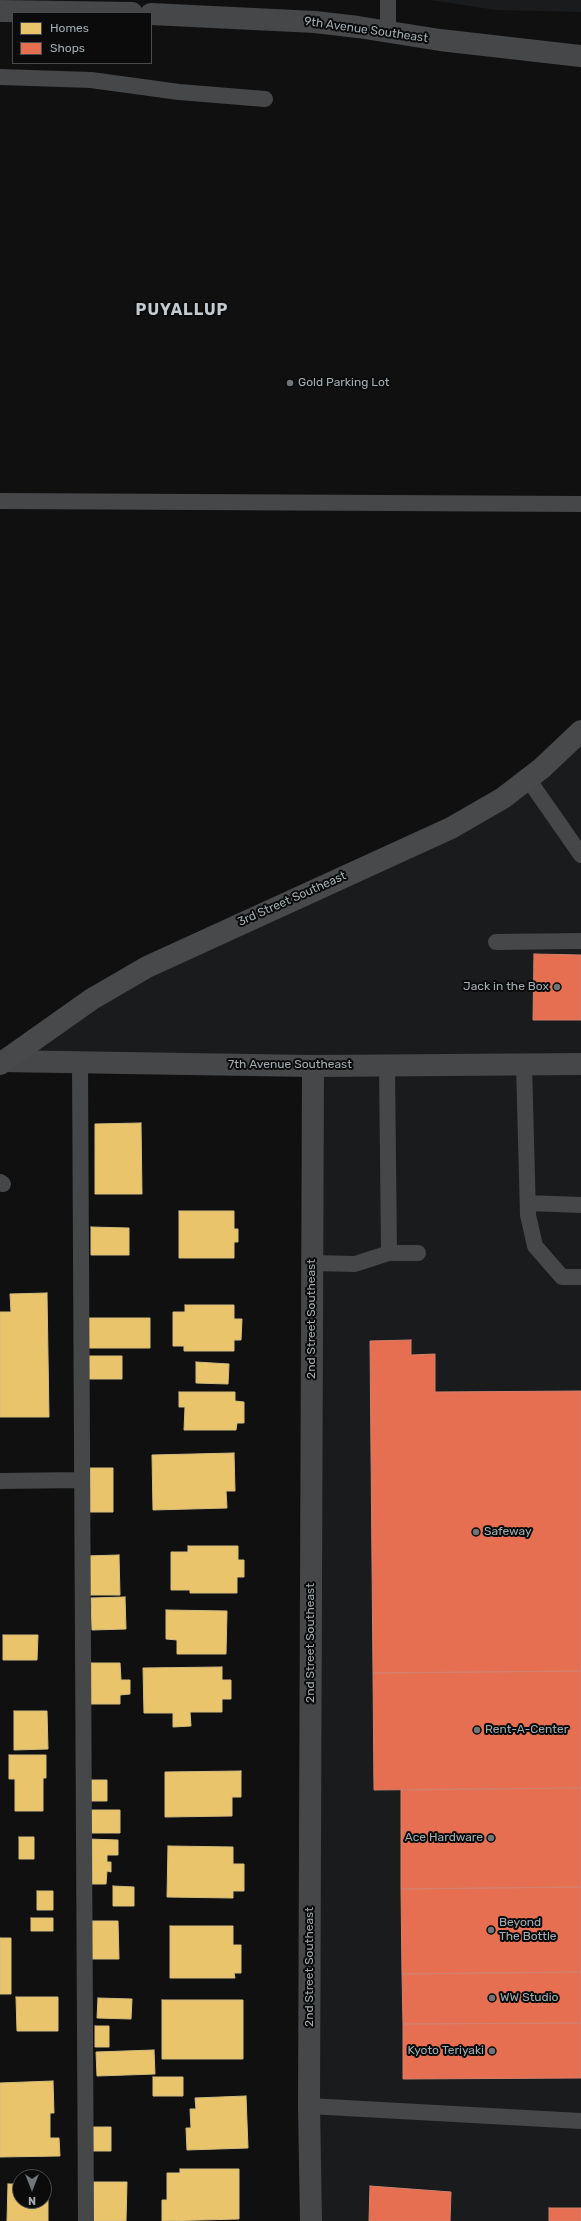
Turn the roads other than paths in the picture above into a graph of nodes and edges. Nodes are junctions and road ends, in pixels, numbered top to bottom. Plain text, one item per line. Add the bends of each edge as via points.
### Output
1 (388, 0) edge
2 (0, 11) edge
3 (66, 12) edge
4 (152, 14) edge
5 (388, 32) junction
6 (581, 56) edge
7 (0, 77) edge
8 (265, 99) dead end
9 (0, 501) edge
10 (581, 504) edge
11 (581, 731) edge
12 (528, 779) junction
13 (581, 855) edge
14 (581, 941) edge
15 (496, 942) dead end
16 (1, 1062) edge
17 (80, 1062) junction
18 (581, 1064) edge
19 (387, 1065) junction
20 (524, 1065) junction
21 (313, 1066) junction
22 (528, 1202) junction
23 (581, 1205) edge
24 (389, 1253) junction
25 (418, 1253) dead end
26 (313, 1263) junction
27 (581, 1277) edge
28 (81, 1480) junction
29 (0, 1481) edge
30 (310, 2106) junction
31 (581, 2121) edge
32 (86, 2221) edge
33 (311, 2221) edge

1 - 5 lane
2 - 3 street
4 - 5 street, 9th Avenue Southeast via 315,22
5 - 6 street, 9th Avenue Southeast
7 - 8 lane via 91,80 178,92
9 - 10 lane
11 - 12 main road, 3rd Street Southeast
12 - 13 lane
12 - 16 main road, 3rd Street Southeast via 503,798 451,828 148,967 92,999
14 - 15 lane
16 - 17 street, 7th Avenue Southeast
17 - 21 street, 7th Avenue Southeast
17 - 28 lane
18 - 20 street, 7th Avenue Southeast
19 - 20 street, 7th Avenue Southeast
19 - 21 street, 7th Avenue Southeast
19 - 24 lane
20 - 22 lane
21 - 26 street, 2nd Street Southeast
22 - 23 lane
22 - 27 lane via 535,1246 562,1277
24 - 25 lane
24 - 26 lane via 355,1264
26 - 30 street, 2nd Street Southeast
28 - 29 lane
28 - 32 lane
30 - 31 lane
30 - 33 street, 2nd Street Southeast

